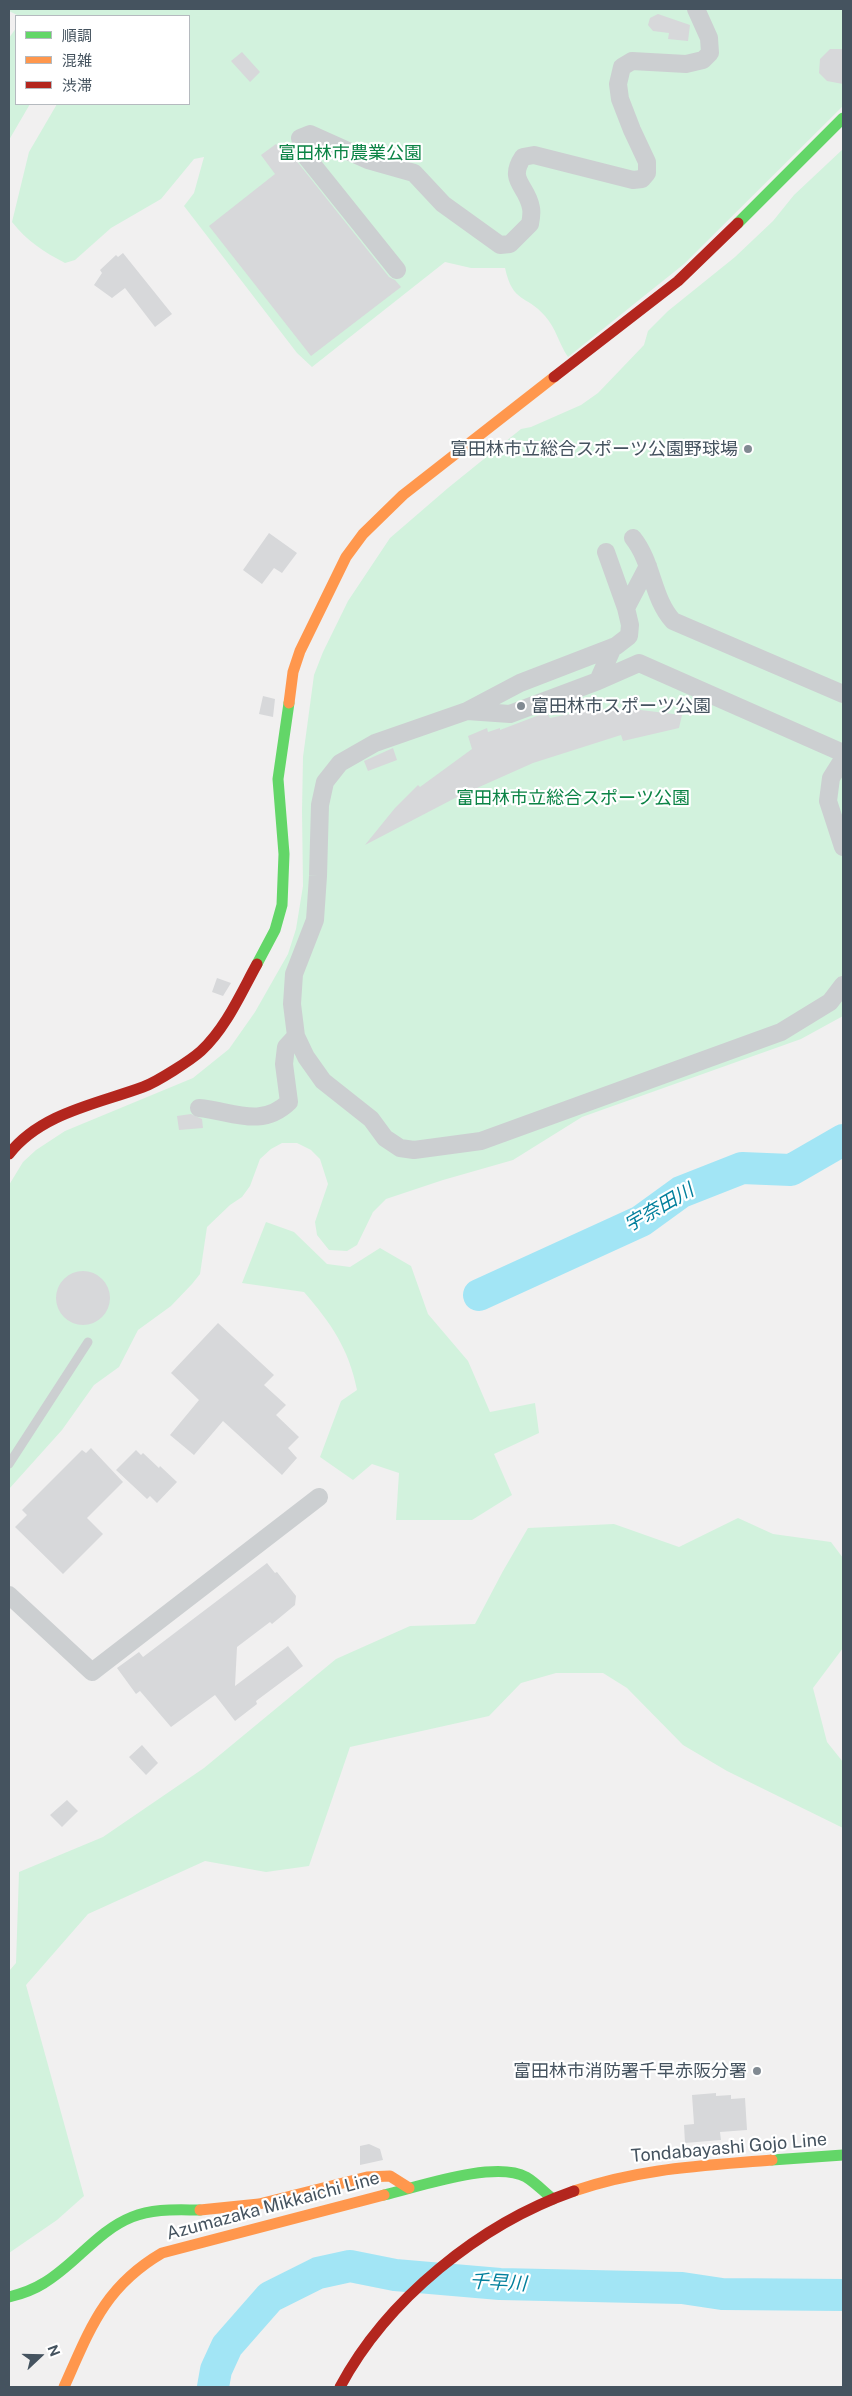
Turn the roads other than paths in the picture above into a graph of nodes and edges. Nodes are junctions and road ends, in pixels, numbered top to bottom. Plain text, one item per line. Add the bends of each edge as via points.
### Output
1 (696, 9) edge
2 (843, 118) edge
3 (397, 270) dead end
4 (633, 538) dead end
5 (606, 552) dead end
6 (648, 566) junction
7 (626, 608) junction
8 (613, 647) junction
9 (598, 681) junction
10 (843, 694) edge
11 (467, 711) junction
12 (843, 753) edge
13 (843, 759) edge
14 (843, 847) edge
15 (843, 985) edge
16 (296, 1036) junction
17 (199, 1108) dead end
18 (9, 1154) edge
19 (88, 1342) dead end
20 (9, 1464) edge
21 (319, 1497) dead end
22 (9, 1595) edge
23 (843, 2155) edge
24 (409, 2188) junction
25 (553, 2199) junction
26 (9, 2297) edge
27 (341, 2385) edge
28 (64, 2387) edge

1 - 3 street via 709,38 710,53 703,60 686,64 632,61 622,68 618,84 620,99 647,162 647,173 642,179 633,180 534,155 523,157 517,167 517,178 532,208 530,224 510,244 500,245 486,237 443,204 414,173 368,160 310,134 300,138 304,154
2 - 18 street via 684,275 403,495 363,534 346,557 292,672 278,779 284,854 282,905 275,930 257,967 215,1037 200,1052 146,1086 59,1116 36,1129
4 - 6 street
5 - 7 street
6 - 7 street
6 - 10 street via 663,610 673,621
7 - 8 street via 629,636
8 - 9 street
8 - 11 street via 520,683
9 - 11 street via 510,714
9 - 12 street via 639,663
11 - 16 street via 375,743 340,763 325,782 320,804 315,920 294,974 292,1004
13 - 14 street via 831,778 828,801
15 - 16 street via 830,1002 781,1032 481,1141 414,1150 400,1148 385,1138 371,1119 323,1081
16 - 17 street via 286,1047 284,1064 289,1102 280,1110 253,1118
19 - 20 lane
21 - 22 street via 92,1672
23 - 25 street, Tondabayashi Gojo Line via 674,2167 603,2181
24 - 25 street, Azumazaka Mikkaichi Line via 484,2171 511,2172 533,2181
24 - 26 street via 398,2177 385,2175 221,2210 159,2211 131,2217 111,2228 52,2278
24 - 28 street, Azumazaka Mikkaichi Line via 162,2253 143,2263 127,2275 102,2306
25 - 27 street, Tondabayashi Gojo Line via 501,2224 442,2264 402,2302 372,2338

